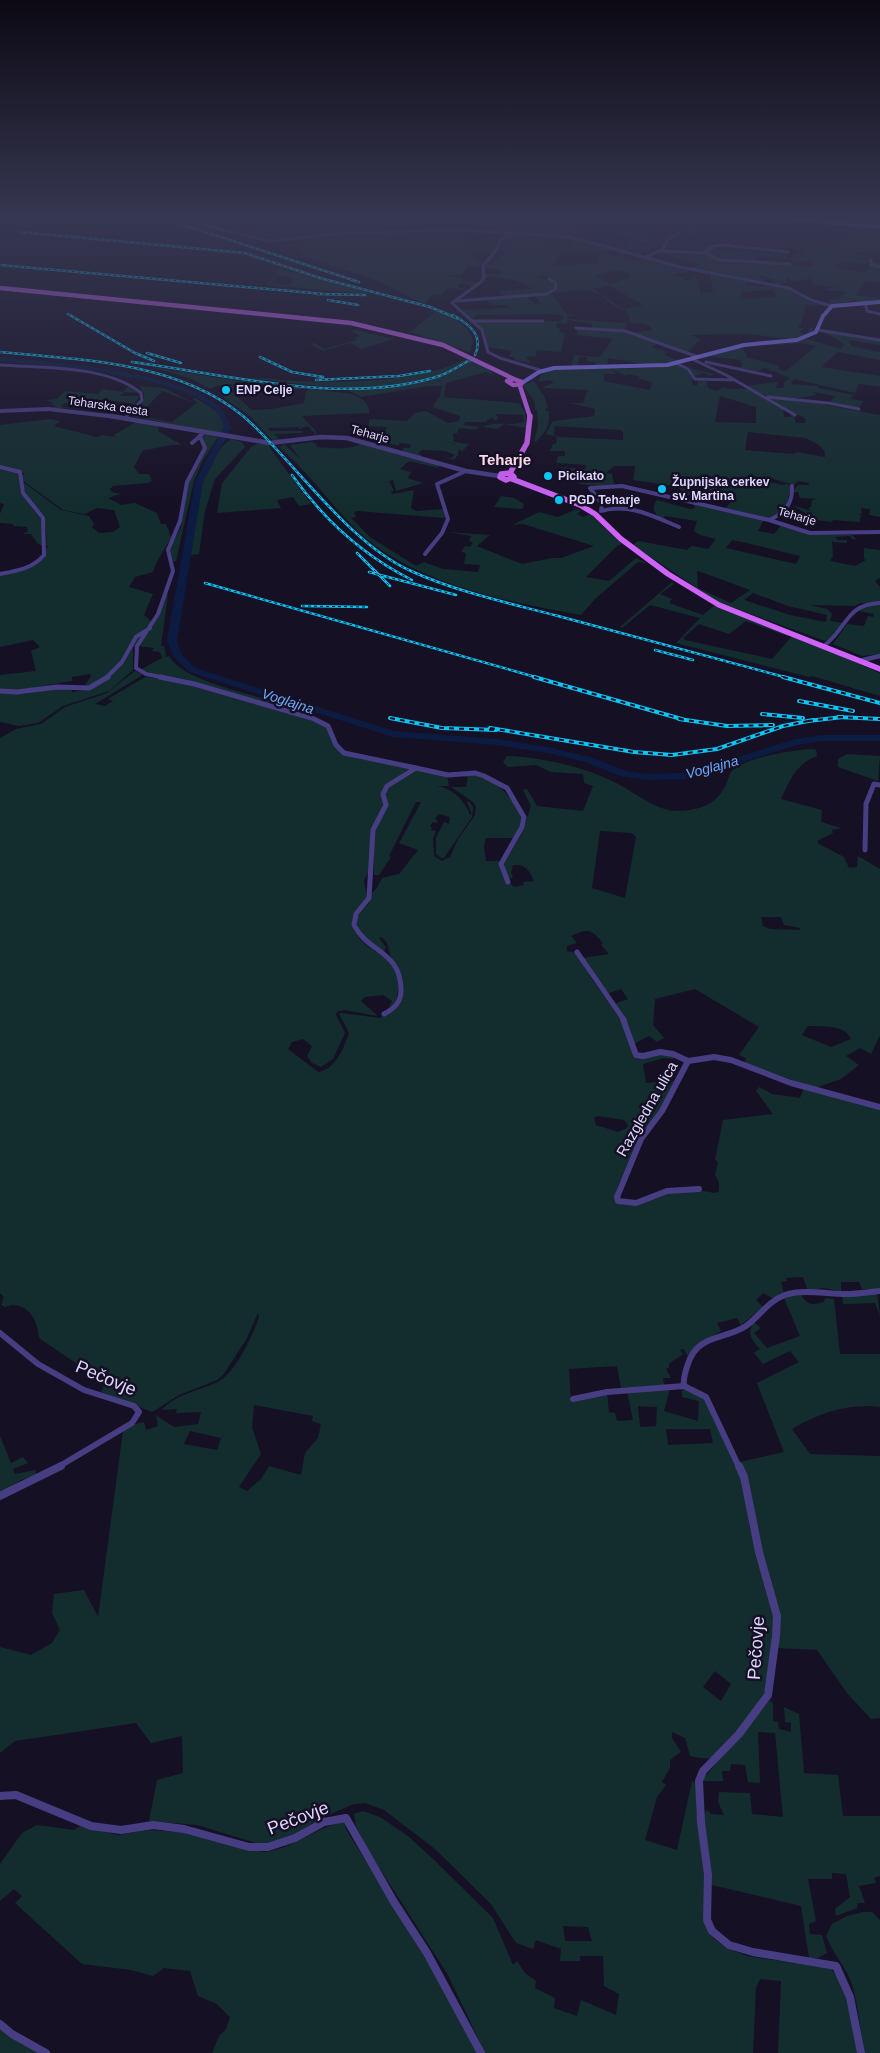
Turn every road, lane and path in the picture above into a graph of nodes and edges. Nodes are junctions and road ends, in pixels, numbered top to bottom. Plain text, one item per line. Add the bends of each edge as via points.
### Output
1 (259, 314) edge
2 (460, 314) edge
3 (825, 314) edge
4 (543, 320) dead end
5 (471, 321) junction
6 (576, 328) dead end
7 (818, 330) junction
8 (880, 340) edge
9 (695, 359) junction
10 (676, 363) junction
11 (0, 364) edge
12 (488, 366) junction
13 (543, 371) junction
14 (771, 376) dead end
15 (531, 377) junction
16 (515, 379) junction
17 (735, 380) junction
18 (509, 383) junction
19 (521, 383) junction
20 (763, 396) junction
21 (526, 401) junction
22 (859, 409) dead end
23 (2, 412) edge
24 (795, 415) dead end
25 (126, 418) junction
26 (202, 434) junction
27 (212, 434) joint
28 (192, 443) dead end
29 (0, 467) edge
30 (466, 470) junction
31 (500, 476) joint
32 (511, 476) junction
33 (792, 486) dead end
34 (598, 513) junction
35 (769, 520) junction
36 (679, 527) dead end
37 (880, 532) edge
38 (425, 554) dead end
39 (0, 574) edge
40 (880, 603) edge
41 (150, 628) junction
42 (825, 645) junction
43 (880, 656) edge
44 (863, 660) junction
45 (880, 668) edge
46 (0, 691) edge
47 (416, 768) junction
48 (880, 785) edge
49 (865, 850) dead end
50 (508, 882) dead end
51 (577, 952) dead end
52 (384, 1014) dead end
53 (688, 1062) junction
54 (880, 1107) edge
55 (699, 1189) dead end
56 (880, 1292) edge
57 (0, 1332) edge
58 (684, 1386) junction
59 (574, 1398) dead end
60 (0, 1496) edge
61 (0, 1796) edge
62 (0, 2024) edge
63 (46, 2053) edge
64 (481, 2053) edge
65 (861, 2053) edge

1 - 12 main road via 351,323 392,331 441,345
2 - 5 street
3 - 7 main road
4 - 5 street
5 - 13 street via 484,333 488,352
6 - 9 street via 625,331
7 - 8 street
7 - 9 main road via 797,340 753,344
9 - 10 main road
9 - 14 street
9 - 17 street
10 - 13 main road via 562,367
10 - 17 street via 688,369 695,378
11 - 25 street via 97,374 129,382 138,389 142,400
12 - 16 main road
12 - 18 main road
13 - 15 main road
15 - 16 main road
15 - 19 main road
16 - 18 main road
16 - 19 main road
17 - 20 street
18 - 19 main road
18 - 21 main road
19 - 21 main road
20 - 22 street
20 - 24 street
21 - 32 main road via 531,415 530,433
23 - 25 street, Teharska cesta via 48,409
25 - 26 street, Teharska cesta
26 - 27 street, Teharska cesta
26 - 28 street
26 - 41 street via 205,448 187,482 179,527 168,550 173,571
27 - 30 street, Teharje via 273,443 321,437 346,438
29 - 39 street via 20,472 23,493 43,518 45,544 44,555 38,562 17,572
30 - 31 street, Teharje
30 - 38 street via 438,484 448,519 442,533
31 - 32 main road
32 - 34 main road, Teharje
33 - 35 street via 790,506
34 - 35 street, Teharje via 602,504 590,488 606,485
34 - 36 street via 619,508 644,512
34 - 42 main road, Teharje via 621,539 668,574 719,605
35 - 37 street, Teharje via 810,533
40 - 42 street via 861,604 854,608 836,638
41 - 46 street via 142,630 134,639 115,670 91,687 18,694
41 - 47 street via 135,650 136,668 140,672 312,718 328,726 336,745 344,752
42 - 44 main road, Teharje
43 - 44 street
44 - 45 main road, Teharje
47 - 50 street via 448,775 480,774 507,788 524,817 522,827 501,864
47 - 52 street via 384,791 386,805 372,830 369,898 355,919 358,934 392,959 400,980 397,1005
48 - 49 street via 874,784 866,804
51 - 53 street, Razgledna ulica via 628,1027 636,1055 660,1052
53 - 54 street, Razgledna ulica via 714,1057 731,1060 791,1082
53 - 55 street, Razgledna ulica via 662,1111 641,1139 617,1197 618,1202 634,1205 675,1188
56 - 58 street via 845,1294 825,1291 784,1295 745,1327 711,1338 699,1346 689,1360 682,1379
57 - 60 street, Pečovje via 38,1364 84,1390 129,1404 139,1412 132,1422 67,1463
58 - 59 street
58 - 65 street, Pečovje via 706,1397 744,1477 758,1552 776,1616 768,1695 739,1734 703,1771 699,1781 708,1875 708,1920 712,1931 729,1945 836,1966 850,1990
61 - 64 street, Pečovje via 16,1796 91,1826 121,1830 152,1825 184,1829 249,1847 268,1847 324,1822 346,1818 394,1902 428,1953
62 - 63 street

